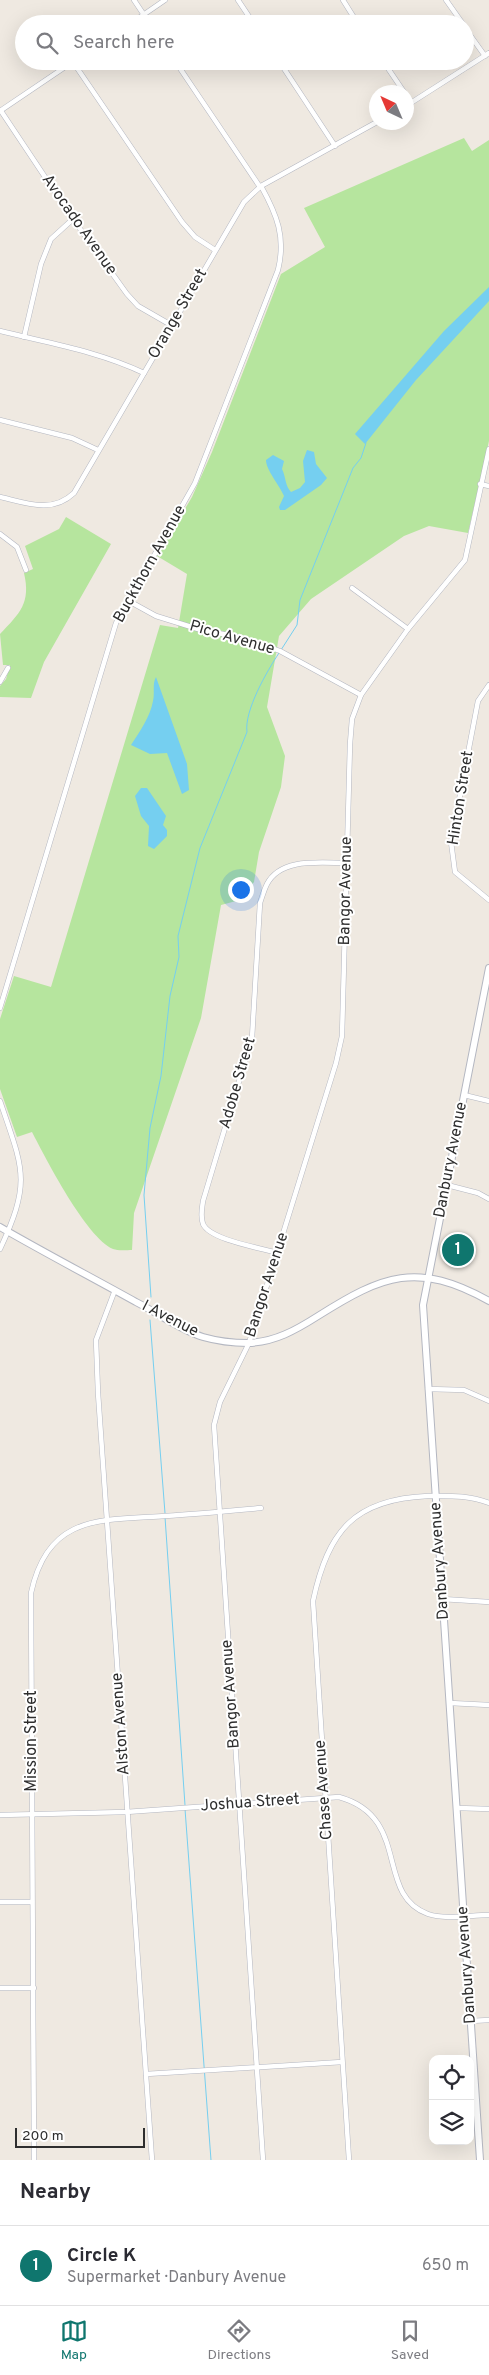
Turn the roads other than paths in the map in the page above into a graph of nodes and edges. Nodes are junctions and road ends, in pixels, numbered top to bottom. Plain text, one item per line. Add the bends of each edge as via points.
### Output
1 (134, 0) edge
2 (165, 0) edge
3 (238, 0) edge
4 (342, 0) edge
5 (446, 0) edge
6 (144, 15) joint
7 (248, 15) edge
8 (352, 15) edge
9 (457, 15) edge
10 (474, 39) edge
11 (487, 55) edge
12 (474, 63) edge
13 (62, 70) edge
14 (79, 70) edge
15 (181, 70) edge
16 (285, 70) edge
17 (390, 70) edge
18 (463, 70) edge
19 (399, 85) edge
20 (414, 101) edge
21 (0, 111) edge
22 (369, 127) edge
23 (335, 146) junction
24 (261, 187) junction
25 (73, 219) junction
26 (215, 250) junction
27 (171, 325) junction
28 (0, 331) edge
29 (24, 337) junction
30 (144, 372) junction
31 (0, 420) edge
32 (489, 449) edge
33 (98, 450) junction
34 (480, 484) junction
35 (489, 486) edge
36 (0, 496) edge
37 (0, 534) edge
38 (26, 570) dead end
39 (352, 588) dead end
40 (127, 600) junction
41 (408, 629) junction
42 (8, 668) dead end
43 (0, 682) edge
44 (489, 685) edge
45 (360, 695) junction
46 (346, 863) junction
47 (489, 900) edge
48 (489, 968) edge
49 (485, 1007) edge
50 (0, 1008) edge
51 (464, 1095) junction
52 (0, 1101) edge
53 (489, 1101) edge
54 (447, 1185) junction
55 (489, 1199) edge
56 (0, 1227) edge
57 (8, 1232) junction
58 (0, 1249) edge
59 (278, 1253) junction
60 (428, 1278) junction
61 (115, 1290) junction
62 (489, 1301) edge
63 (249, 1343) junction
64 (428, 1388) junction
65 (489, 1401) edge
66 (436, 1496) junction
67 (489, 1503) edge
68 (261, 1508) dead end
69 (218, 1512) junction
70 (108, 1518) junction
71 (442, 1600) junction
72 (489, 1602) edge
73 (450, 1703) junction
74 (489, 1705) edge
75 (324, 1797) junction
76 (239, 1805) junction
77 (458, 1808) junction
78 (489, 1809) edge
79 (126, 1812) junction
80 (0, 1815) edge
81 (32, 1815) junction
82 (0, 1902) edge
83 (32, 1902) junction
84 (489, 1914) edge
85 (462, 1915) junction
86 (0, 1988) edge
87 (34, 1988) junction
88 (471, 2020) junction
89 (489, 2020) edge
90 (342, 2062) junction
91 (257, 2067) junction
92 (146, 2074) junction
93 (34, 2160) edge
94 (152, 2160) edge
95 (263, 2160) edge
96 (349, 2160) edge
97 (480, 2160) edge

1 - 6 street
2 - 6 street
3 - 7 street
4 - 8 street
5 - 9 street
10 - 11 street
11 - 12 street
13 - 21 street
14 - 26 street via 182,222 195,237
15 - 24 street, Buckthorn Avenue
16 - 23 street
17 - 19 street
18 - 20 street
21 - 25 street, Avocado Avenue
22 - 23 street, Orange Street
23 - 24 street, Orange Street
24 - 26 street, Orange Street via 244,202
24 - 40 street, Buckthorn Avenue via 275,212 282,234 278,270 195,483
25 - 27 street, Avocado Avenue via 138,306
25 - 29 street via 51,239
26 - 27 street, Orange Street
27 - 30 street, Orange Street
28 - 29 street
29 - 30 street via 96,355
30 - 33 street, Orange Street
31 - 33 street via 72,438
32 - 34 street, Bangor Avenue
33 - 36 street, Orange Street via 74,493 63,502 42,506
34 - 35 street
34 - 41 street, Bangor Avenue via 465,560
37 - 38 street via 17,547
39 - 41 street
40 - 45 street, Pico Avenue via 156,616 280,651
40 - 50 street, Buckthorn Avenue via 113,634
41 - 45 street, Bangor Avenue
42 - 43 street
44 - 47 street, Hinton Street via 478,701 451,842 456,872
45 - 46 street, Bangor Avenue via 352,719
46 - 59 street, Bangor Avenue via 342,1036
46 - 59 street, Adobe Street via 302,864 286,868 267,884 260,903 252,1038 203,1201 201,1216 204,1226 215,1236
48 - 49 street, Danbury Avenue
49 - 51 street, Danbury Avenue
51 - 53 street
51 - 54 street, Danbury Avenue
52 - 57 street via 22,1175 20,1200
54 - 55 street
54 - 60 street, Danbury Avenue
56 - 57 street, I Avenue
57 - 58 street
57 - 61 street, I Avenue
59 - 63 street, Bangor Avenue
60 - 62 street, I Avenue via 449,1282
60 - 63 street, I Avenue via 401,1278 378,1283 353,1294 296,1330
60 - 64 street, Danbury Avenue via 423,1305
61 - 63 street, I Avenue via 202,1336
61 - 70 street, Alston Avenue via 96,1340
63 - 69 street, Bangor Avenue via 220,1402 214,1425
64 - 65 street via 464,1390
64 - 66 street, Danbury Avenue
66 - 67 street, Chase Avenue via 473,1496
66 - 71 street, Danbury Avenue
66 - 75 street, Chase Avenue via 389,1501 368,1508 350,1520 332,1543 320,1570 313,1601
68 - 69 street, Mission Street
69 - 70 street, Mission Street
69 - 76 street, Bangor Avenue
70 - 79 street, Alston Avenue
70 - 81 street, Mission Street via 80,1525 60,1538 36,1571 31,1593
71 - 72 street
71 - 73 street, Danbury Avenue
73 - 74 street
73 - 77 street, Danbury Avenue
75 - 76 street, Joshua Street
75 - 85 street, Joshua Street via 352,1800 372,1814 388,1840 398,1885 411,1904 429,1914
75 - 90 street, Chase Avenue
76 - 79 street, Joshua Street
76 - 91 street, Bangor Avenue
77 - 78 street
77 - 85 street, Danbury Avenue
79 - 81 street, Joshua Street
79 - 92 street, Alston Avenue
80 - 81 street, Joshua Street
81 - 83 street, Mission Street
82 - 83 street
83 - 87 street, Mission Street
84 - 85 street, Joshua Street
85 - 88 street, Danbury Avenue
86 - 87 street
87 - 93 street, Mission Street
88 - 89 street
88 - 97 street, Danbury Avenue
90 - 91 street
90 - 96 street, Chase Avenue
91 - 92 street
91 - 95 street, Bangor Avenue
92 - 94 street, Alston Avenue

